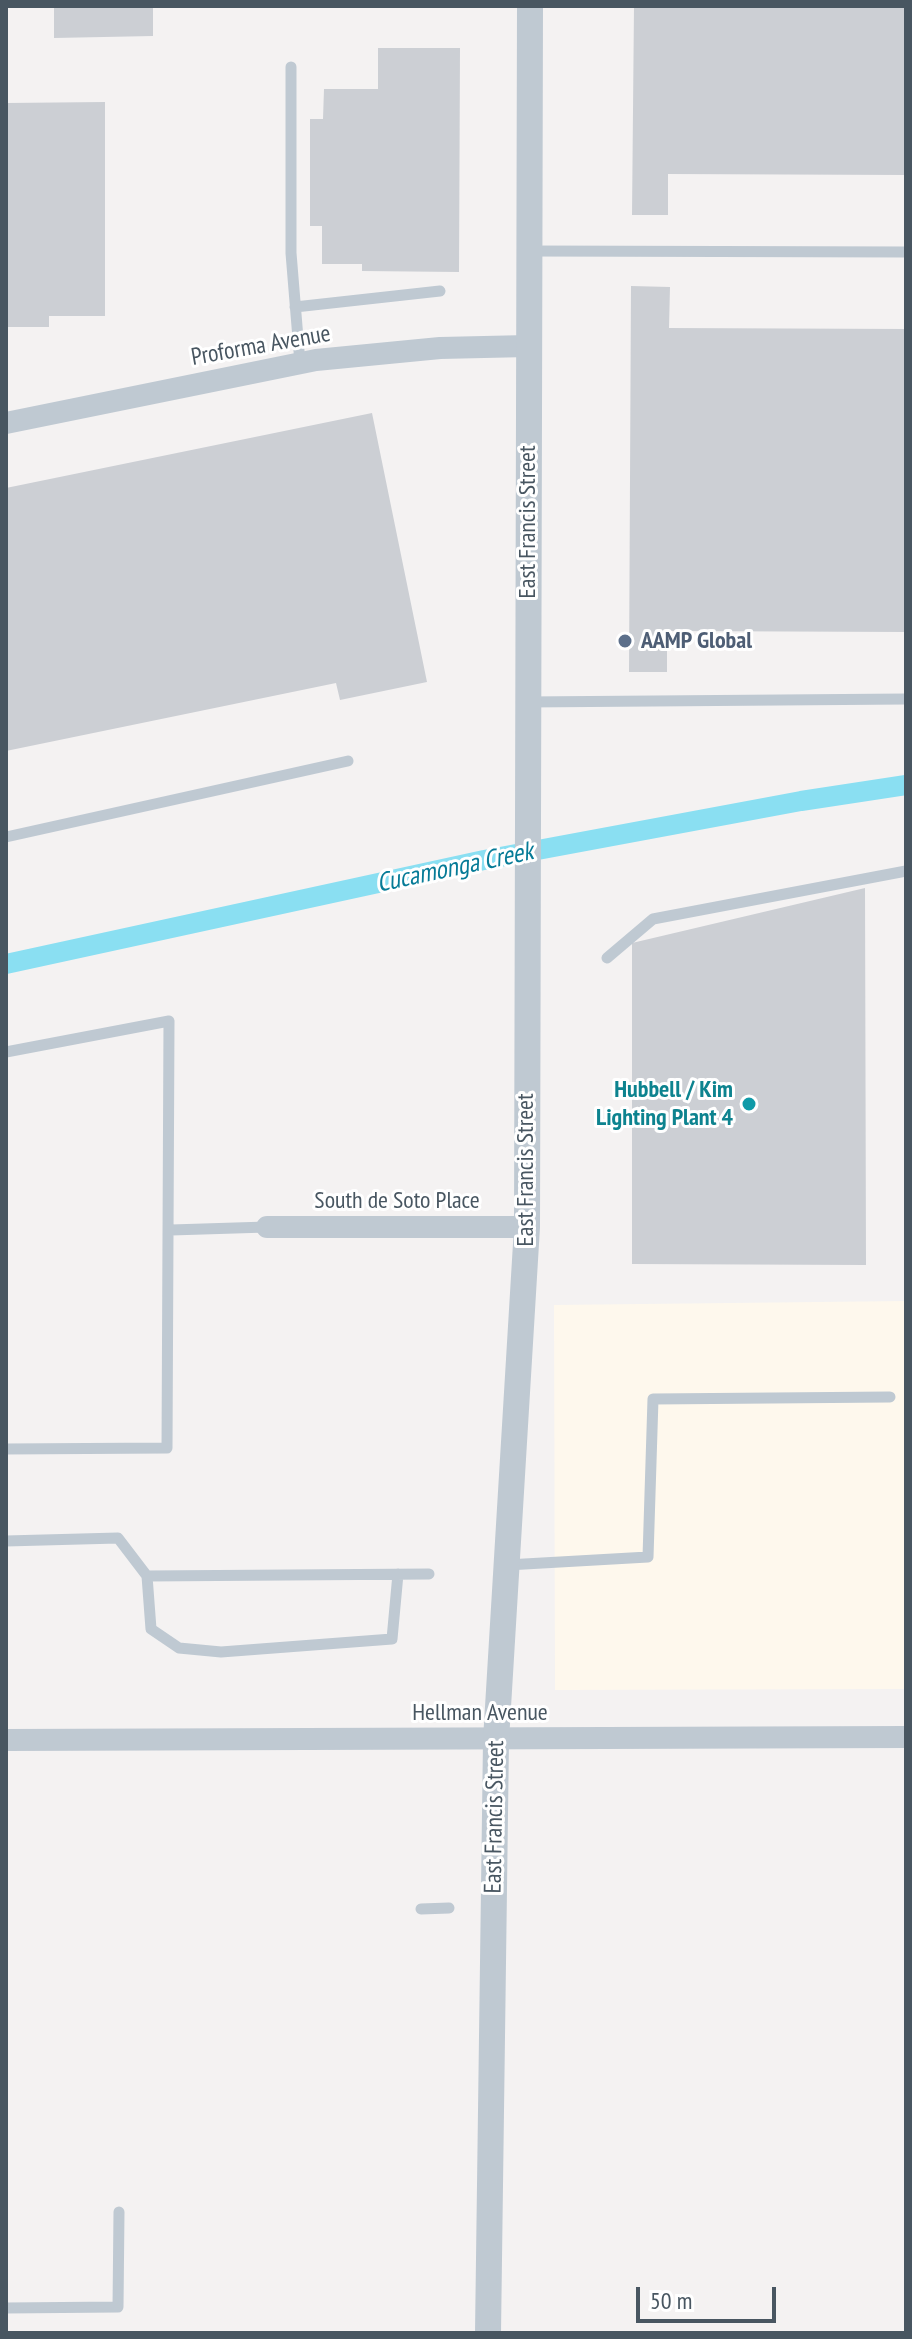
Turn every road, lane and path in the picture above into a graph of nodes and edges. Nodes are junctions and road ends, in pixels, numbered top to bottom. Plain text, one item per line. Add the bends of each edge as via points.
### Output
1 (530, 6) edge
2 (291, 67) dead end
3 (528, 251) junction
4 (906, 252) edge
5 (440, 291) dead end
6 (295, 307) junction
7 (528, 346) junction
8 (300, 363) junction
9 (6, 423) edge
10 (906, 699) edge
11 (527, 702) junction
12 (348, 761) dead end
13 (6, 837) edge
14 (906, 871) edge
15 (607, 958) dead end
16 (6, 1052) edge
17 (267, 1227) joint
18 (527, 1227) junction
19 (171, 1230) junction
20 (890, 1397) dead end
21 (6, 1449) edge
22 (6, 1541) edge
23 (507, 1565) junction
24 (398, 1574) junction
25 (429, 1574) dead end
26 (147, 1576) junction
27 (906, 1737) edge
28 (6, 1740) edge
29 (496, 1740) junction
30 (449, 1908) dead end
31 (421, 1909) dead end
32 (119, 2212) dead end
33 (6, 2308) edge
34 (488, 2333) edge

1 - 3 street, East Francis Street
2 - 6 lane
3 - 4 lane
3 - 7 street, East Francis Street
5 - 6 lane
6 - 8 lane
7 - 8 street, Proforma Avenue via 440,348
7 - 11 street, East Francis Street
8 - 9 street, Proforma Avenue
10 - 11 lane
11 - 18 street, East Francis Street
12 - 13 lane
14 - 15 lane via 653,919
16 - 19 lane via 169,1021
17 - 18 street, South de Soto Place
17 - 19 lane
18 - 23 street, East Francis Street
19 - 21 lane via 167,1448
20 - 23 lane via 653,1399 648,1557
22 - 26 lane via 118,1538
23 - 29 street, East Francis Street
24 - 25 lane
24 - 26 lane
24 - 26 lane via 392,1639 221,1652 179,1648 151,1629
27 - 29 street, Hellman Avenue
28 - 29 street, Hellman Avenue
29 - 34 street, East Francis Street
30 - 31 lane
32 - 33 lane via 118,2307

